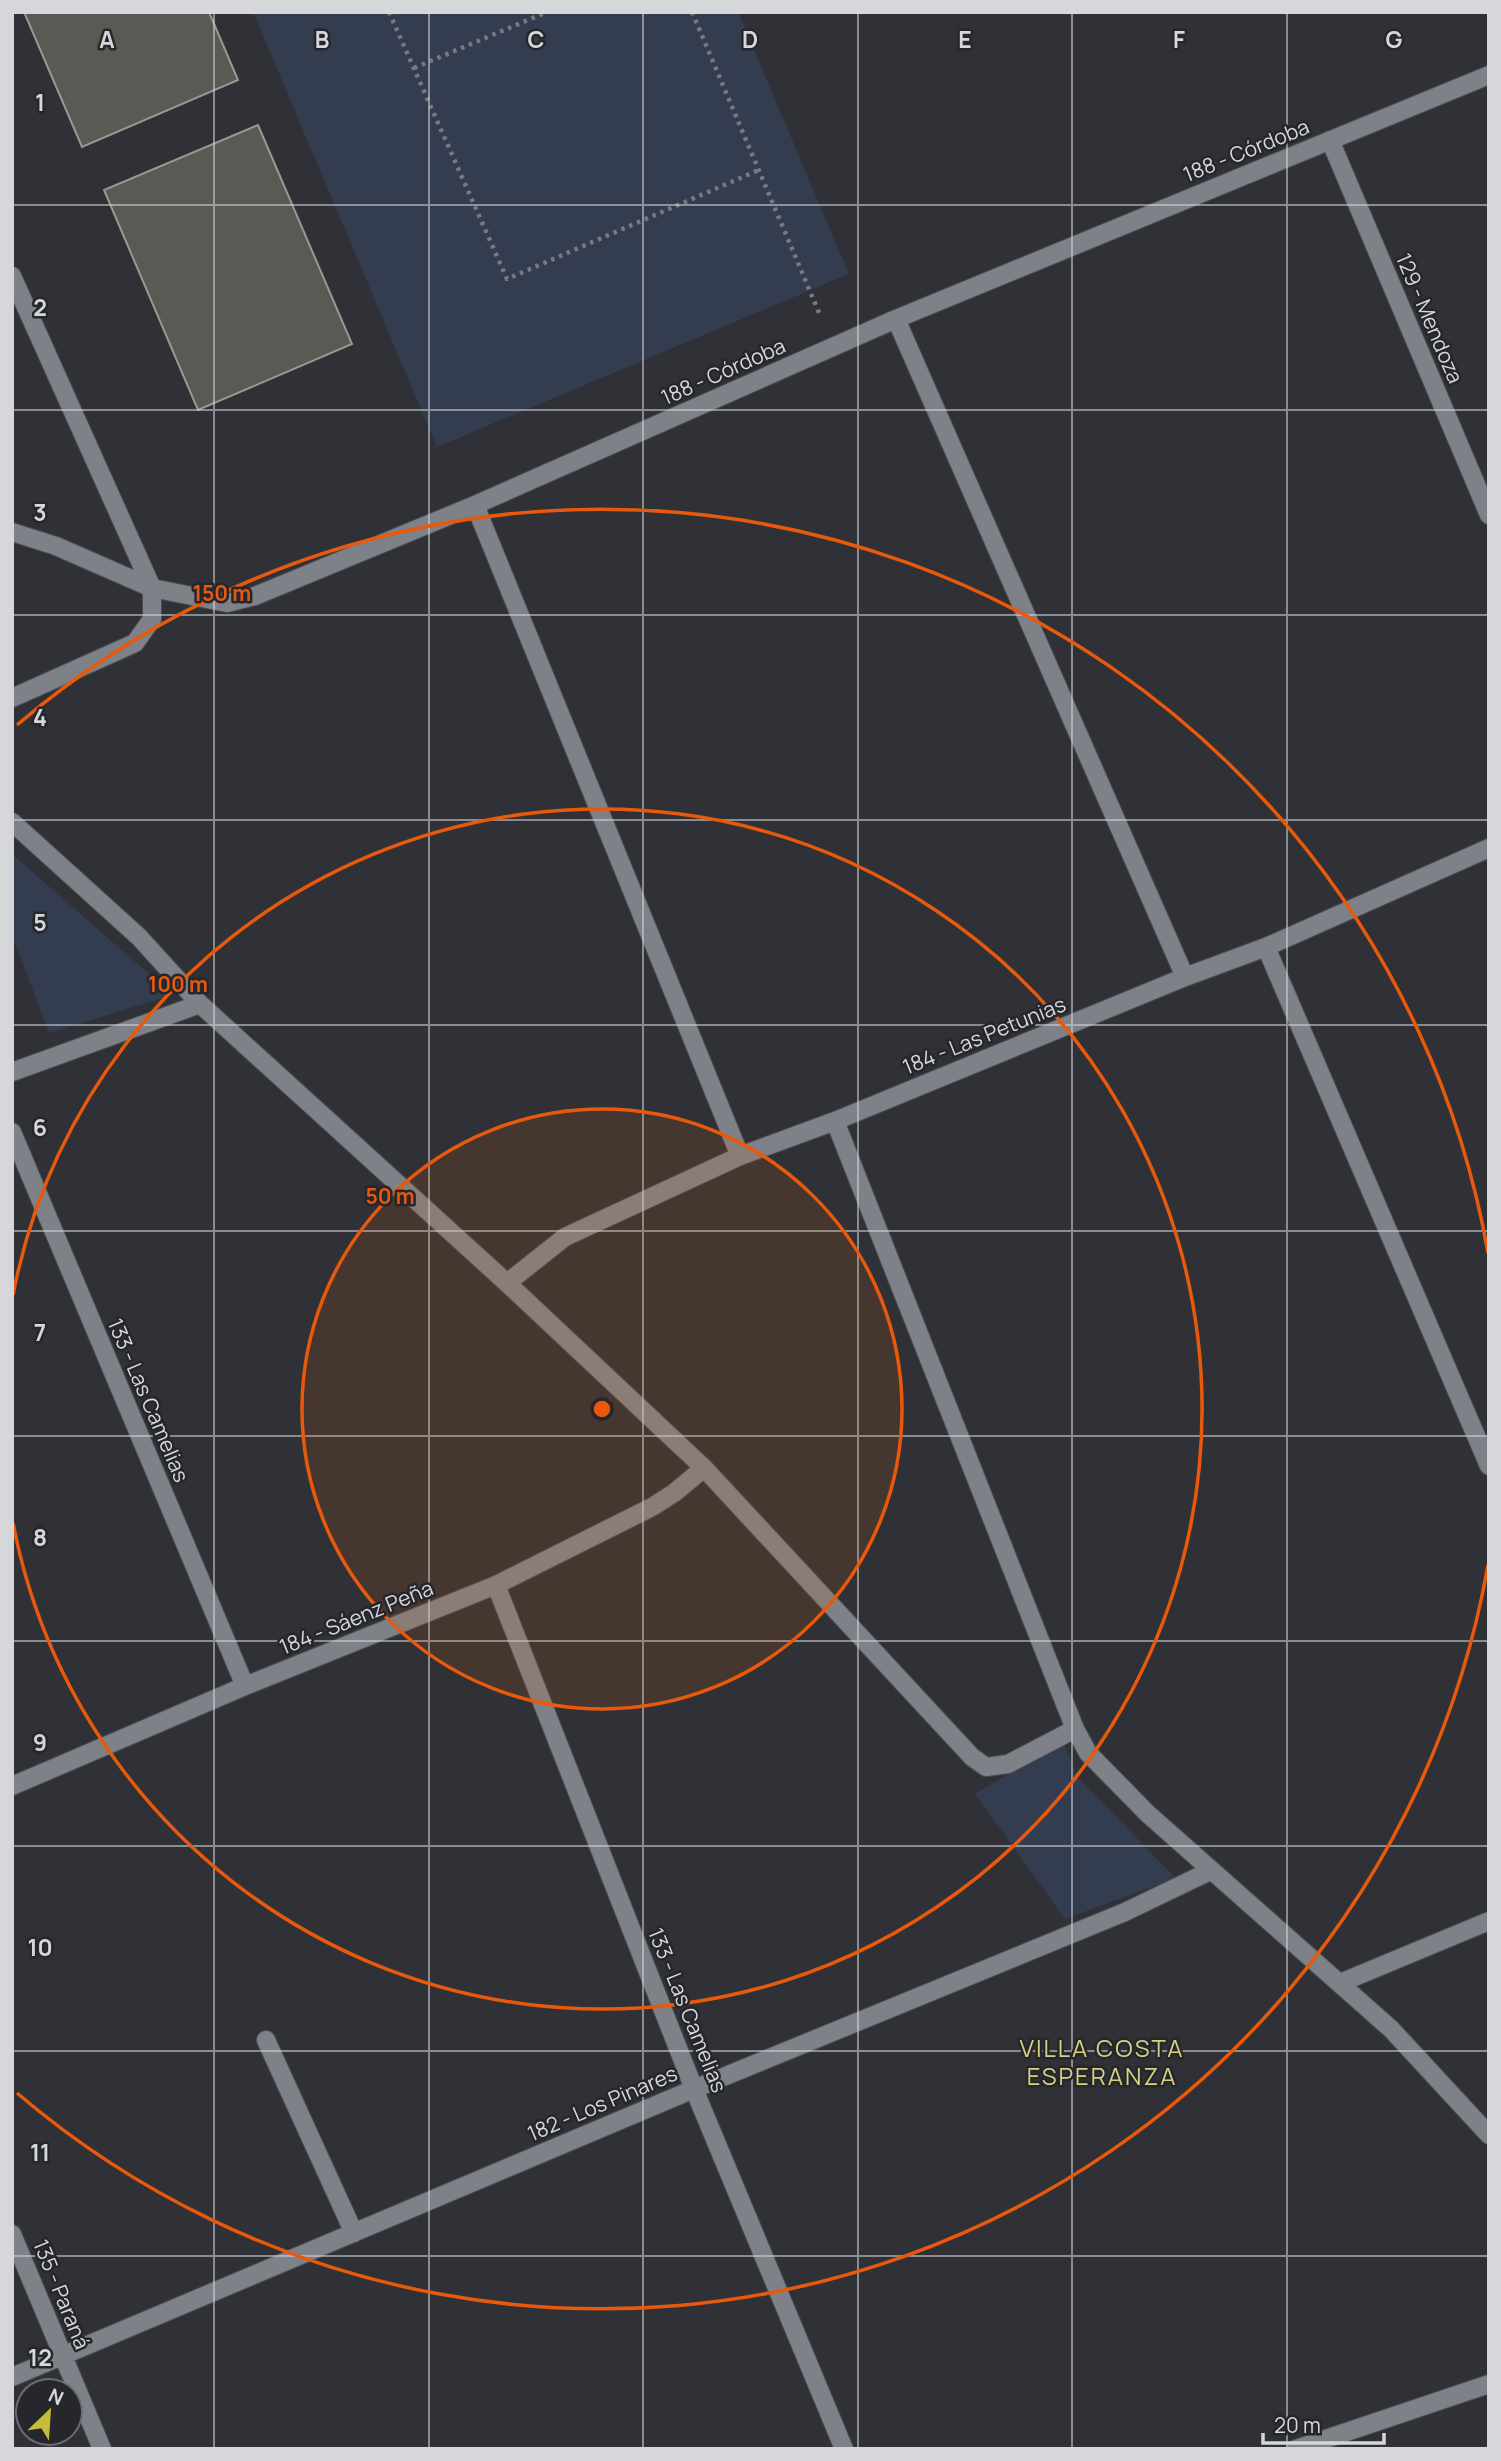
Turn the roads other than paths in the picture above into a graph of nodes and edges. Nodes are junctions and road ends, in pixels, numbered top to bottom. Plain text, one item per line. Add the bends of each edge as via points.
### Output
1 (1489, 75) edge
2 (1330, 140) junction
3 (12, 276) edge
4 (896, 319) junction
5 (475, 505) junction
6 (1489, 515) edge
7 (12, 532) edge
8 (152, 588) junction
9 (12, 698) edge
10 (12, 822) edge
11 (1489, 848) edge
12 (1266, 947) junction
13 (1185, 976) junction
14 (200, 1004) junction
15 (12, 1072) edge
16 (835, 1121) junction
17 (12, 1132) edge
18 (740, 1156) junction
19 (507, 1283) junction
20 (1489, 1465) edge
21 (704, 1468) junction
22 (496, 1585) junction
23 (245, 1686) junction
24 (1076, 1729) junction
25 (12, 1786) edge
26 (1210, 1871) junction
27 (1489, 1921) edge
28 (1340, 1983) junction
29 (267, 2040) dead end
30 (694, 2089) junction
31 (1489, 2136) edge
32 (354, 2233) junction
33 (12, 2234) edge
34 (63, 2356) junction
35 (12, 2377) edge
36 (1489, 2384) edge
37 (1302, 2447) edge
38 (102, 2449) edge
39 (844, 2449) edge

1 - 2 street, 188 - Córdoba
2 - 4 street, 188 - Córdoba
2 - 6 street, 129 - Mendoza
3 - 8 street
4 - 5 street, 188 - Córdoba
4 - 13 street
5 - 8 street, 188 - Córdoba via 255,596 227,603
5 - 18 street
7 - 8 street, 188 - Córdoba
8 - 9 street via 152,619 135,643
10 - 14 street via 139,937
11 - 12 street, 184 - Las Petunias
12 - 13 street, 184 - Las Petunias
12 - 20 street
13 - 16 street, 184 - Las Petunias
14 - 15 street
14 - 19 street
16 - 18 street, 184 - Las Petunias
16 - 24 street
17 - 23 street, 133 - Las Camelias
18 - 19 street, 184 - Las Petunias via 565,1237
19 - 21 street
21 - 22 street, 184 - Sáenz Peña via 652,1507
21 - 24 street via 986,1767 1008,1764
22 - 23 street, 184 - Sáenz Peña
22 - 30 street, 133 - Las Camelias
23 - 25 street, 184 - Sáenz Peña
24 - 26 street via 1088,1753 1116,1783
26 - 28 street
26 - 30 street, 182 - Los Pinares via 1125,1912
27 - 28 street
28 - 31 street via 1391,2029
29 - 32 street
30 - 32 street, 182 - Los Pinares
30 - 39 street, 133 - Las Camelias
32 - 34 street, 182 - Los Pinares
33 - 34 street, 135 - Paraná
34 - 35 street, 182 - Los Pinares
34 - 38 street, 135 - Paraná
36 - 37 street

